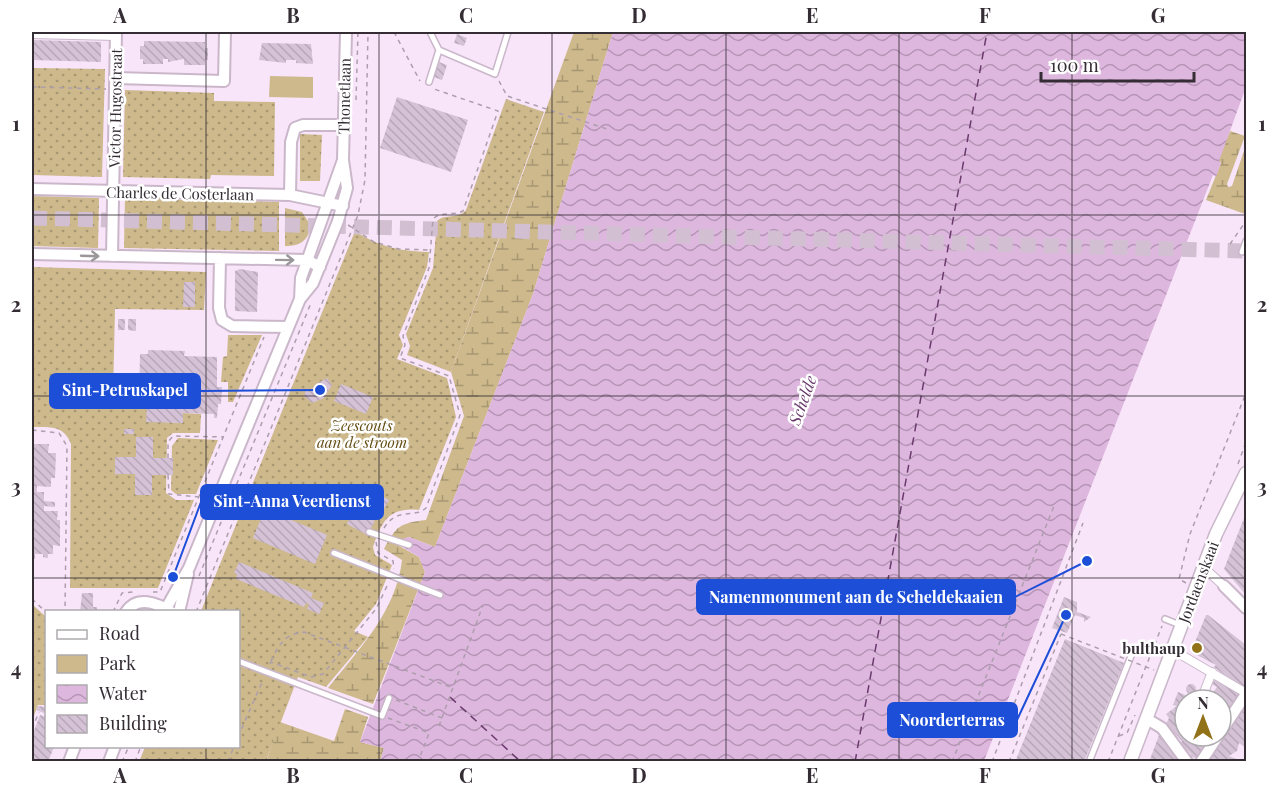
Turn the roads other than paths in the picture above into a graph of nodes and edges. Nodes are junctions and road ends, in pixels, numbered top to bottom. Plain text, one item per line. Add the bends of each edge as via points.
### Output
1 (225, 32) edge
2 (346, 32) edge
3 (430, 32) edge
4 (508, 32) edge
5 (32, 34) edge
6 (116, 34) edge
7 (439, 50) junction
8 (429, 82) dead end
9 (115, 84) junction
10 (344, 126) junction
11 (343, 160) junction
12 (32, 189) edge
13 (113, 191) junction
14 (290, 195) junction
15 (329, 202) junction
16 (343, 206) junction
17 (1246, 241) edge
18 (1242, 252) dead end
19 (32, 254) edge
20 (112, 256) junction
21 (220, 258) junction
22 (307, 260) junction
23 (320, 267) junction
24 (300, 299) junction
25 (288, 327) junction
26 (1246, 473) edge
27 (369, 532) dead end
28 (409, 545) dead end
29 (334, 553) dead end
30 (1203, 567) junction
31 (189, 568) junction
32 (1224, 586) joint
33 (440, 595) dead end
34 (1246, 608) edge
35 (128, 610) edge
36 (167, 610) edge
37 (179, 610) edge
38 (1164, 622) road end
39 (1182, 626) junction
40 (1173, 650) junction
41 (1133, 651) dead end
42 (240, 662) edge
43 (1212, 672) junction
44 (1206, 688) edge
45 (1246, 693) edge
46 (389, 698) road end
47 (1233, 713) edge
48 (1147, 719) junction
49 (75, 748) edge
50 (115, 748) edge
51 (1210, 748) edge
52 (69, 762) edge
53 (109, 762) edge
54 (1089, 762) edge
55 (1130, 762) edge
56 (1187, 762) edge
57 (1201, 762) edge

1 - 9 street via 224,81
2 - 10 street, Thonetlaan
3 - 7 lane
4 - 7 lane via 495,74
5 - 6 street
6 - 9 street, Victor Hugostraat
7 - 8 lane
9 - 13 street, Victor Hugostraat
10 - 11 street, Thonetlaan
10 - 14 street via 295,128
11 - 15 street, Thonetlaan
11 - 16 street, Thonetlaan via 347,180
12 - 13 street, Charles de Costerlaan
13 - 14 street, Charles de Costerlaan
13 - 20 street, Victor Hugostraat
14 - 15 street, Charles de Costerlaan
15 - 16 street
15 - 22 street, Thonetlaan
16 - 23 street, Thonetlaan
17 - 18 lane
19 -> 20 street
20 - 21 street
21 -> 22 street
21 - 25 street via 222,320 232,326
22 - 23 street
22 - 24 street, Thonetlaan
23 - 24 street, Thonetlaan
24 - 25 street, Thonetlaan
25 - 31 street, Thonetlaan
26 - 30 street, Jordaenskaai
27 - 28 lane
29 - 33 lane
30 - 32 street
30 - 39 street, Jordaenskaai
31 - 36 street, Thonetlaan
31 - 37 street, Thonetlaan
32 - 34 street
35 - 36 street, Thonetlaan via 142,602
38 - 39 lane
39 - 40 street, Jordaenskaai
40 - 43 street
40 - 48 street, Jordaenskaai
41 - 54 lane
42 - 46 lane via 382,716
43 - 44 street
43 - 45 street
45 - 47 street
48 - 55 street, Jordaenskaai
48 - 56 street via 1162,728
49 - 52 street
50 - 53 street
51 - 57 street

